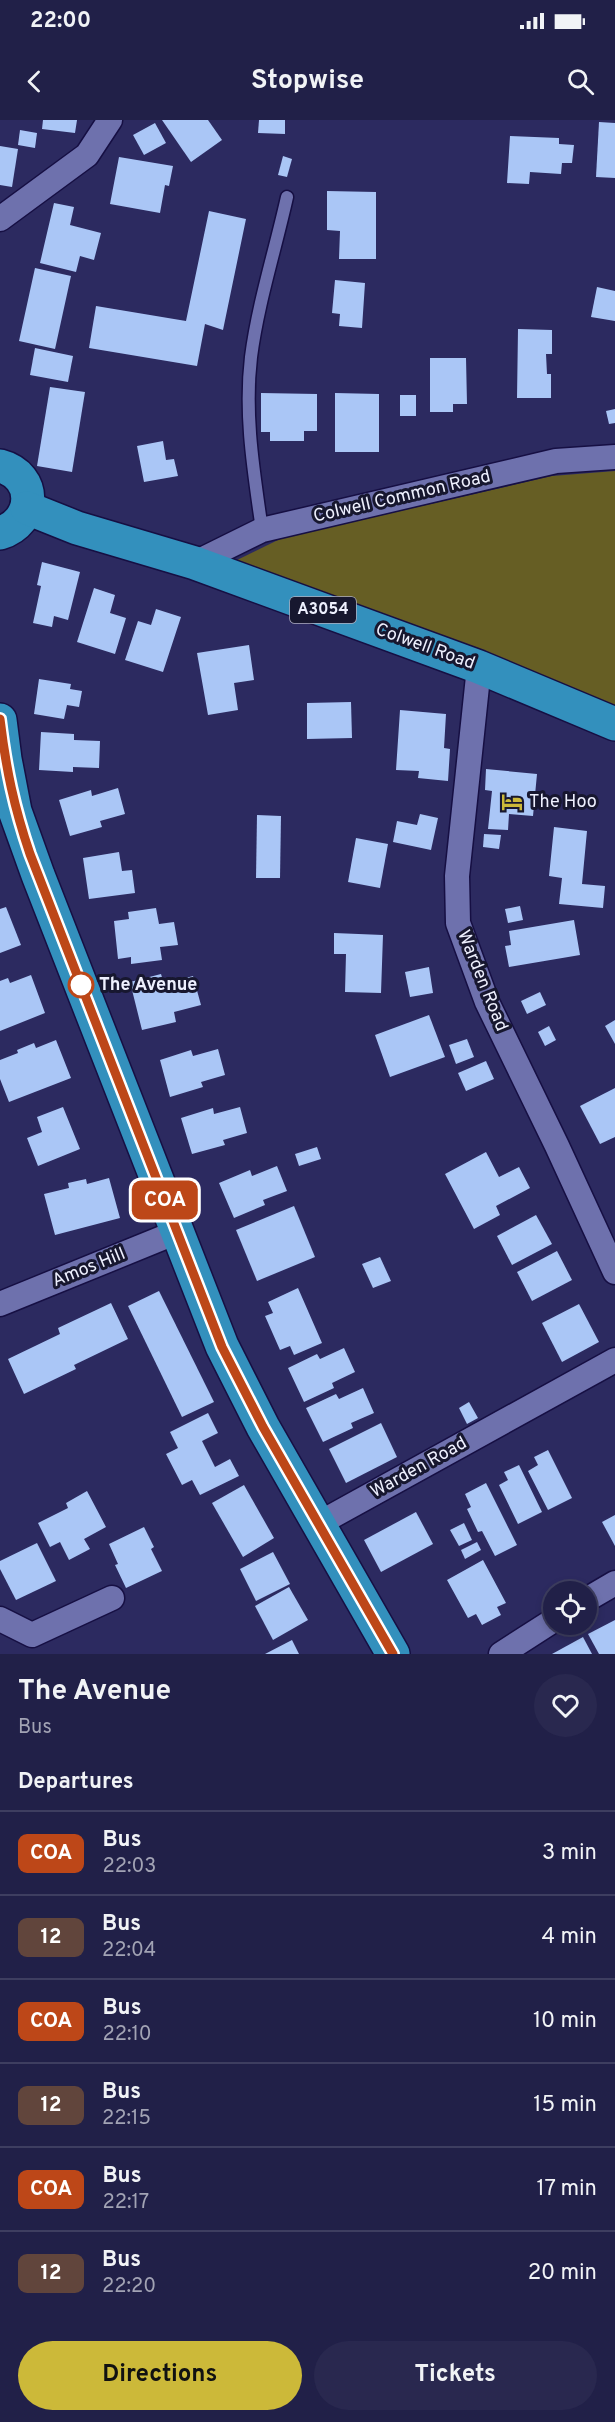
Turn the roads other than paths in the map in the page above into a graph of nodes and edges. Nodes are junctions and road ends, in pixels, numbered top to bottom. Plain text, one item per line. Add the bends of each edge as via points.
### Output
1 (110, 120) edge
2 (287, 197) dead end
3 (0, 219) edge
4 (615, 457) edge
5 (0, 466) edge
6 (27, 508) junction
7 (262, 530) junction
8 (0, 533) edge
9 (195, 563) junction
10 (478, 667) junction
11 (0, 720) edge
12 (615, 724) edge
13 (177, 1232) junction
14 (615, 1272) edge
15 (0, 1304) edge
16 (615, 1360) edge
17 (318, 1524) junction
18 (615, 1582) edge
19 (597, 1593) edge
20 (112, 1598) dead end
21 (0, 1619) edge
22 (543, 1627) edge
23 (393, 1654) edge
24 (501, 1654) edge

1 - 3 street via 87,155
2 - 7 lane via 260,298 251,359 248,433
4 - 7 street, Colwell Common Road via 556,461
5 - 6 main road via 13,471 25,484
6 - 8 main road via 22,519
6 - 9 main road, Colwell Road / A3054 via 77,528
7 - 9 street, Colwell Common Road
9 - 10 main road, Colwell Road / A3054
10 - 12 main road, Colwell Road / A3054
10 - 14 street, Warden Road via 457,876 458,923 487,1002
11 - 13 main road via 15,811
13 - 15 street, Amos Hill
13 - 17 main road via 222,1347
16 - 17 street, Warden Road
17 - 23 main road
18 - 19 street
20 - 21 street via 32,1635
22 - 24 street

